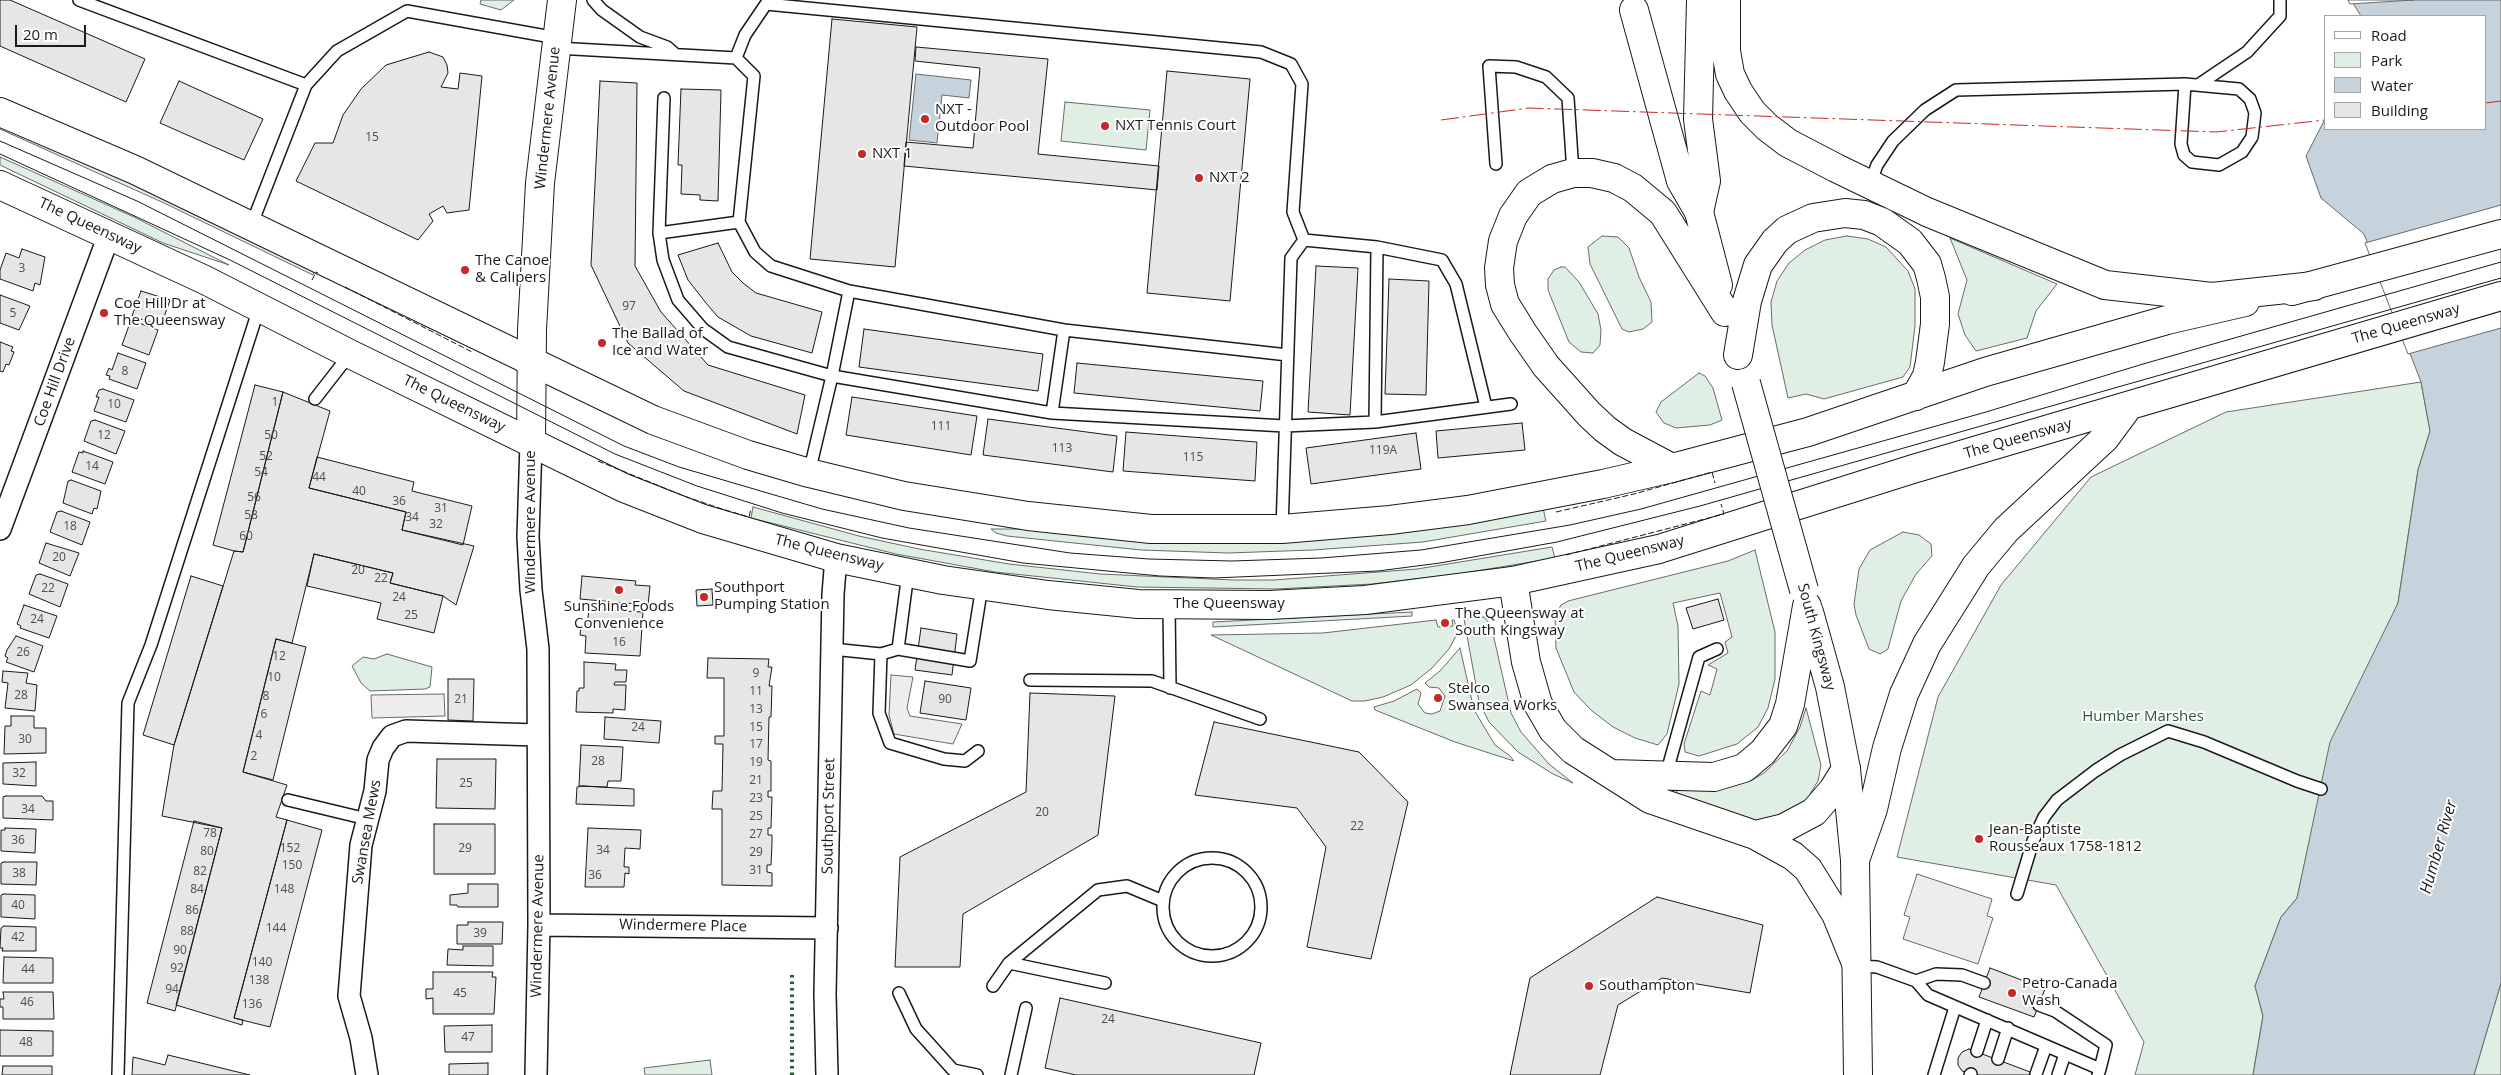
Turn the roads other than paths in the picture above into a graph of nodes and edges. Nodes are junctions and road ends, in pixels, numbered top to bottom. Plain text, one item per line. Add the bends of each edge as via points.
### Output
1 (79, 0) edge
2 (562, 0) edge
3 (593, 0) edge
4 (1701, 0) edge
5 (1726, 0) edge
6 (2280, 0) edge
7 (1634, 10) dead end
8 (557, 43) junction
9 (675, 54) junction
10 (736, 58) junction
11 (2185, 84) junction
12 (2198, 85) junction
13 (306, 86) junction
14 (664, 98) dead end
15 (0, 112) edge
16 (1496, 164) dead end
17 (1573, 173) junction
18 (1870, 184) junction
19 (0, 185) edge
20 (1699, 212) junction
21 (739, 222) junction
22 (251, 226) junction
23 (659, 234) junction
24 (2501, 234) edge
25 (109, 235) junction
26 (1304, 240) junction
27 (1378, 246) junction
28 (2314, 286) junction
29 (849, 291) junction
30 (2501, 296) edge
31 (259, 308) junction
32 (1725, 312) junction
33 (1064, 330) junction
34 (350, 354) junction
35 (1288, 355) junction
36 (1738, 356) junction
37 (532, 362) junction
38 (832, 376) junction
39 (1916, 396) junction
40 (315, 399) dead end
41 (1512, 404) dead end
42 (1486, 407) junction
43 (2128, 407) junction
44 (1052, 413) junction
45 (1375, 422) junction
46 (1285, 426) junction
47 (531, 443) junction
48 (1672, 468) junction
49 (809, 473) junction
50 (0, 529) edge
51 (1282, 529) junction
52 (836, 558) junction
53 (908, 573) junction
54 (1513, 581) junction
55 (982, 586) junction
56 (1806, 598) junction
57 (1169, 604) junction
58 (832, 649) junction
59 (898, 649) junction
60 (1717, 649) dead end
61 (882, 654) junction
62 (1030, 680) dead end
63 (1170, 688) junction
64 (1260, 718) dead end
65 (537, 735) junction
66 (978, 751) dead end
67 (1846, 769) junction
68 (1613, 774) junction
69 (1666, 774) junction
70 (2321, 789) dead end
71 (288, 800) dead end
72 (367, 819) junction
73 (1755, 835) junction
74 (1855, 860) junction
75 (2017, 894) dead end
76 (1163, 901) junction
77 (539, 926) junction
78 (827, 928) junction
79 (1009, 964) junction
80 (1856, 964) junction
81 (1916, 981) junction
82 (1106, 983) dead end
83 (1984, 984) dead end
84 (993, 986) dead end
85 (899, 993) dead end
86 (2038, 1005) dead end
87 (1955, 1006) junction
88 (1026, 1008) dead end
89 (1987, 1020) junction
90 (2008, 1028) junction
91 (2046, 1046) junction
92 (1977, 1052) dead end
93 (2065, 1054) junction
94 (1998, 1060) dead end
95 (2099, 1072) edge
96 (2036, 1074) edge
97 (118, 1075) edge
98 (367, 1075) edge
99 (536, 1075) edge
100 (827, 1075) edge
101 (977, 1075) edge
102 (1011, 1075) edge
103 (1858, 1075) edge
104 (1934, 1075) edge
105 (2058, 1075) edge

1 - 13 lane
2 - 8 main road, Windermere Avenue
3 - 9 lane via 640,37 667,47
4 - 20 main road via 1698,119 1706,181
5 - 18 main road via 1726,51 1730,74 1752,112 1788,143
6 - 12 lane via 2280,16 2247,52
7 - 20 main road via 1681,181
8 - 9 lane
8 - 13 lane via 407,11 337,50
8 - 37 main road, Windermere Avenue via 540,183
9 - 10 lane
10 - 21 lane via 754,76
10 - 26 lane via 745,35 766,4 1261,52 1291,64 1302,84 1293,212
11 - 12 lane
11 - 12 lane via 2181,144 2184,155 2192,162 2219,165 2242,152 2252,137 2256,113 2250,99 2239,89
11 - 18 lane via 1956,90 1925,110 1893,141 1877,165
13 - 22 lane
14 - 23 lane
15 - 22 main road via 135,170
16 - 17 lane via 1489,66 1516,67 1546,77 1568,98
17 - 32 main road via 1614,178 1633,188 1663,213
17 - 48 main road via 1529,193 1513,216 1503,241 1499,268 1506,304 1546,366 1588,414 1623,442
18 - 28 main road via 1928,212 2105,285 2212,297
19 - 25 main road, The Queensway
20 - 32 main road, South Kingsway
21 - 23 lane
21 - 29 lane via 755,252 770,266
22 - 37 main road
23 - 38 lane via 663,260 674,293 708,333 734,350
24 - 28 main road
25 - 31 main road, The Queensway
25 - 50 street, Coe Hill Drive
26 - 27 lane
26 - 35 lane via 1291,258
27 - 42 lane via 1442,260 1456,284
27 - 45 lane
28 - 39 main road via 2166,320 1985,372
29 - 33 lane
29 - 38 lane
30 - 43 main road, The Queensway
31 - 34 main road, The Queensway
31 - 97 lane via 151,645 128,703
32 - 36 main road, South Kingsway
33 - 35 lane
33 - 44 lane
34 - 40 lane
34 - 47 main road, The Queensway
35 - 46 lane
36 - 39 main road via 1747,301 1758,265 1776,241 1787,230 1813,218 1844,213 1864,215 1882,222 1910,242 1932,278 1935,324 1930,362 1927,376
36 - 56 main road, South Kingsway, bridge
37 - 47 main road, Windermere Avenue
37 - 49 main road via 653,420 748,455
38 - 44 lane
38 - 49 lane
39 - 48 main road via 1808,432
41 - 42 lane
42 - 45 lane
43 - 54 main road, The Queensway via 1659,549
43 - 74 main road via 2106,438 2006,530 1976,566 1927,644 1904,694 1873,809
44 - 46 lane
45 - 46 lane
46 - 51 lane
47 - 52 main road, The Queensway via 624,488 703,519
47 - 65 street, Windermere Avenue via 528,537 538,650
48 - 51 main road via 1468,510
49 - 51 main road via 904,496 1028,516 1151,529
52 - 53 main road, The Queensway
52 - 58 street, Southport Street
53 - 55 main road, The Queensway
53 - 59 lane
54 - 57 main road, The Queensway via 1365,600 1270,605
54 - 68 main road via 1526,662 1538,704 1563,740
55 - 57 main road, The Queensway via 1138,604
55 - 59 lane via 970,661
56 - 67 main road, South Kingsway via 1830,687
56 - 69 main road via 1790,704 1783,726 1774,740 1744,768 1731,773 1695,778
57 - 63 lane
58 - 61 lane
58 - 78 street, Southport Street
59 - 61 lane
60 - 69 lane via 1699,657
61 - 66 lane via 879,713 890,743 944,759 965,761
62 - 63 lane via 1152,681
63 - 64 lane
65 - 72 street, Swansea Mews via 397,733 388,740 378,760 375,792
65 - 77 street, Windermere Avenue
67 - 73 main road via 1834,790 1814,812 1784,828
67 - 74 main road, South Kingsway
68 - 69 main road
68 - 73 main road via 1650,800
70 - 75 lane via 2195,738 2168,731 2162,733 2120,755 2057,800 2033,840
71 - 72 lane
72 - 98 street, Swansea Mews via 355,900 349,996
73 - 80 main road via 1793,856 1808,870 1836,914
74 - 80 main road, South Kingsway
76 - 76 lane via 1163,917 1179,944 1207,956 1222,956 1245,944 1261,917 1259,893 1248,872 1220,858 1188,863 1176,872
76 - 79 lane via 1127,886 1098,890
77 - 78 street, Windermere Place
77 - 99 street, Windermere Avenue
78 - 100 street, Southport Street
79 - 82 lane
79 - 84 lane
80 - 81 lane via 1877,966
80 - 103 main road, South Kingsway
81 - 83 lane via 1936,974 1962,975
81 - 87 lane via 1928,995
85 - 101 lane via 916,1029 953,1070
86 - 95 lane via 2055,1011 2106,1045
87 - 89 lane
87 - 104 lane
88 - 102 lane
89 - 90 lane
89 - 92 lane
90 - 91 lane
90 - 94 lane
91 - 93 lane
91 - 96 lane
93 - 95 lane
93 - 105 lane

